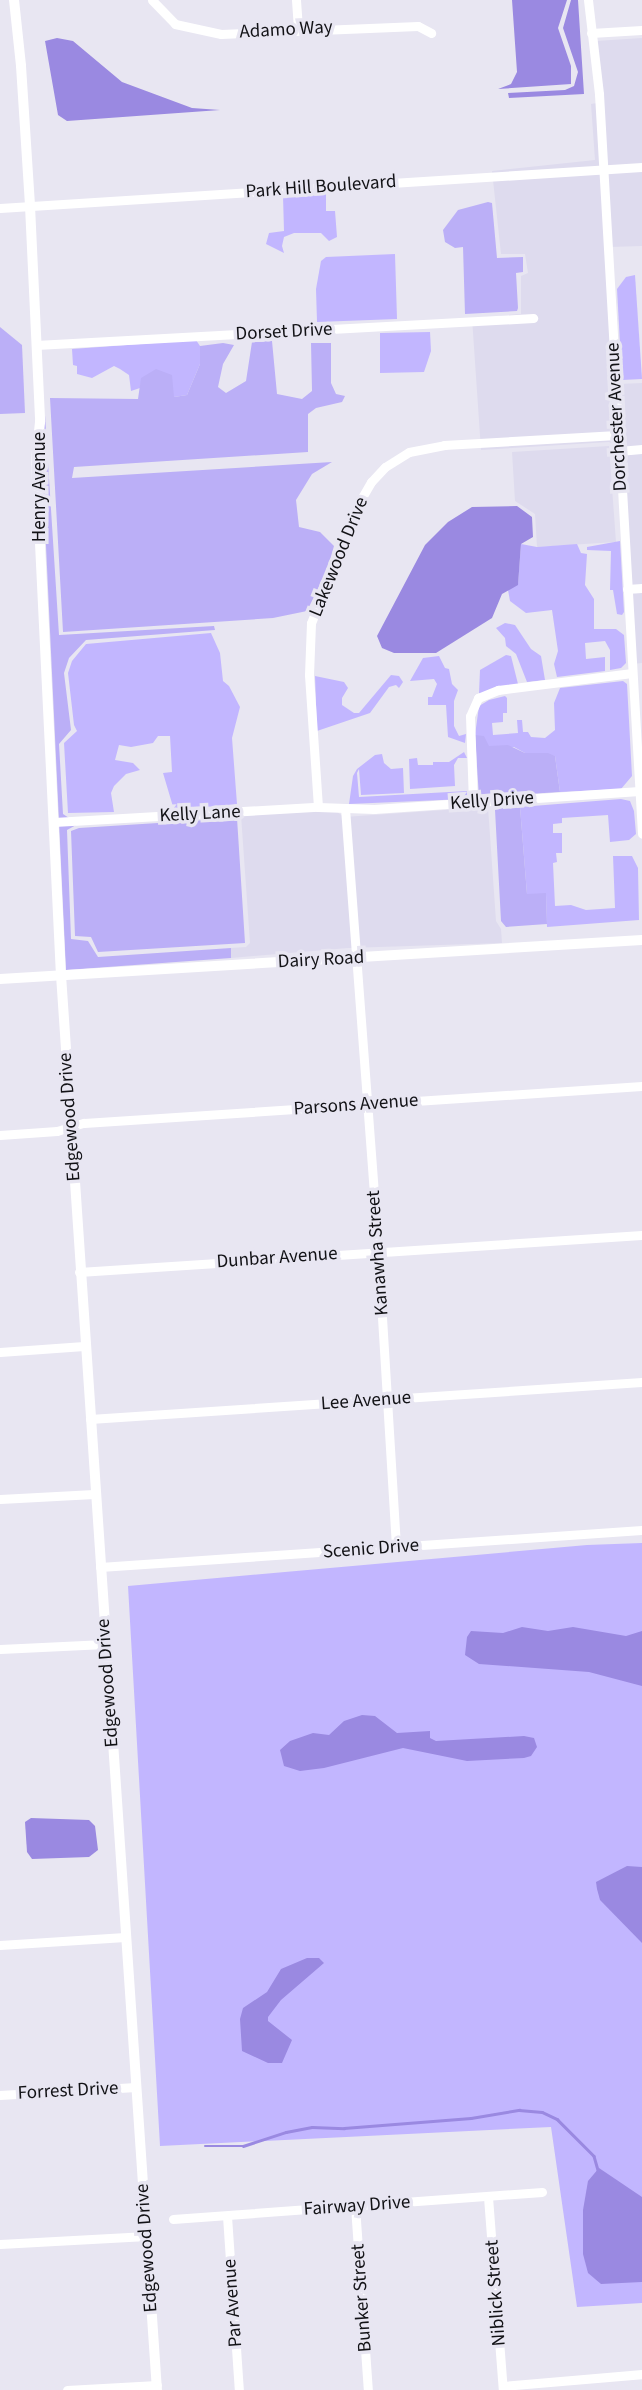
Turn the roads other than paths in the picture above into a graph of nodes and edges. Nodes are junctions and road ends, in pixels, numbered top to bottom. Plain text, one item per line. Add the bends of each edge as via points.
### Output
1 (14, 0) edge
2 (152, 0) edge
3 (296, 0) edge
4 (588, 0) edge
5 (298, 30) junction
6 (642, 30) edge
7 (431, 33) dead end
8 (591, 33) junction
9 (642, 167) edge
10 (603, 169) junction
11 (30, 206) junction
12 (0, 208) edge
13 (533, 318) dead end
14 (36, 345) junction
15 (617, 435) junction
16 (642, 449) edge
17 (619, 451) junction
18 (642, 588) edge
19 (627, 589) junction
20 (632, 673) junction
21 (639, 791) junction
22 (472, 802) junction
23 (318, 807) junction
24 (345, 808) junction
25 (54, 822) junction
26 (642, 834) edge
27 (642, 940) edge
28 (358, 957) junction
29 (61, 975) junction
30 (0, 979) edge
31 (642, 1086) edge
32 (368, 1105) junction
33 (71, 1126) junction
34 (0, 1135) edge
35 (642, 1235) edge
36 (378, 1252) junction
37 (79, 1272) junction
38 (84, 1346) junction
39 (0, 1352) edge
40 (642, 1382) edge
41 (387, 1399) junction
42 (90, 1419) junction
43 (94, 1494) junction
44 (0, 1499) edge
45 (642, 1530) edge
46 (396, 1548) junction
47 (100, 1567) junction
48 (105, 1644) junction
49 (0, 1649) edge
50 (125, 1937) junction
51 (0, 1945) edge
52 (135, 2087) junction
53 (0, 2095) edge
54 (542, 2192) dead end
55 (488, 2197) junction
56 (355, 2206) junction
57 (227, 2216) junction
58 (173, 2220) dead end
59 (147, 2236) junction
60 (0, 2244) edge
61 (642, 2374) edge
62 (157, 2388) edge
63 (503, 2388) edge
64 (67, 2390) edge
65 (239, 2390) edge
66 (368, 2390) edge

1 - 11 street, Henry Avenue
2 - 5 street, Adamo Way via 175,24 197,31
3 - 5 street
4 - 8 street, Dorchester Avenue
5 - 7 street, Adamo Way via 418,26
6 - 8 street
8 - 10 street, Dorchester Avenue
9 - 10 street, Park Hill Boulevard
10 - 11 street, Park Hill Boulevard
10 - 15 street, Dorchester Avenue
11 - 12 street, Park Hill Boulevard
11 - 14 street, Henry Avenue
13 - 14 street, Dorset Drive
14 - 25 street, Henry Avenue via 40,422 36,461
15 - 17 street, Dorchester Avenue
15 - 23 street, Lakewood Drive via 444,445 409,452 371,482 311,623 309,675
16 - 17 street
17 - 19 street, Dorchester Avenue
18 - 19 street
19 - 20 street, Dorchester Avenue
20 - 21 street, Dorchester Avenue
20 - 22 street via 498,690 478,698 470,716
21 - 22 street, Kelly Drive
21 - 26 street, Dorchester Avenue
22 - 24 street, Kelly Drive
23 - 24 street, Kelly Lane
23 - 25 street, Kelly Lane
24 - 28 street, Kanawha Street
25 - 29 street, Henry Avenue
27 - 28 street, Dairy Road
28 - 29 street, Dairy Road
28 - 32 street, Kanawha Street
29 - 30 street, Dairy Road
29 - 33 street, Edgewood Drive
31 - 32 street, Parsons Avenue
32 - 33 street, Parsons Avenue
32 - 36 street, Kanawha Street
33 - 34 street, Parsons Avenue
33 - 37 street, Edgewood Drive
35 - 36 street, Dunbar Avenue
36 - 37 street, Dunbar Avenue
36 - 41 street, Kanawha Street
37 - 38 street, Edgewood Drive
38 - 39 street
38 - 42 street, Edgewood Drive
40 - 41 street, Lee Avenue
41 - 42 street, Lee Avenue
41 - 46 street, Kanawha Street
42 - 43 street, Edgewood Drive
43 - 44 street
43 - 47 street, Edgewood Drive
45 - 46 street, Scenic Drive
46 - 47 street, Scenic Drive
47 - 48 street, Edgewood Drive
48 - 49 street
48 - 50 street, Edgewood Drive
50 - 51 street
50 - 52 street, Edgewood Drive
52 - 53 street, Forrest Drive
52 - 59 street, Edgewood Drive
54 - 55 street, Fairway Drive
55 - 56 street, Fairway Drive
55 - 63 street, Niblick Street
56 - 57 street, Fairway Drive
56 - 66 street, Bunker Street
57 - 58 street, Fairway Drive
57 - 65 street, Par Avenue
59 - 60 street
59 - 62 street, Edgewood Drive
61 - 63 street
62 - 64 street

